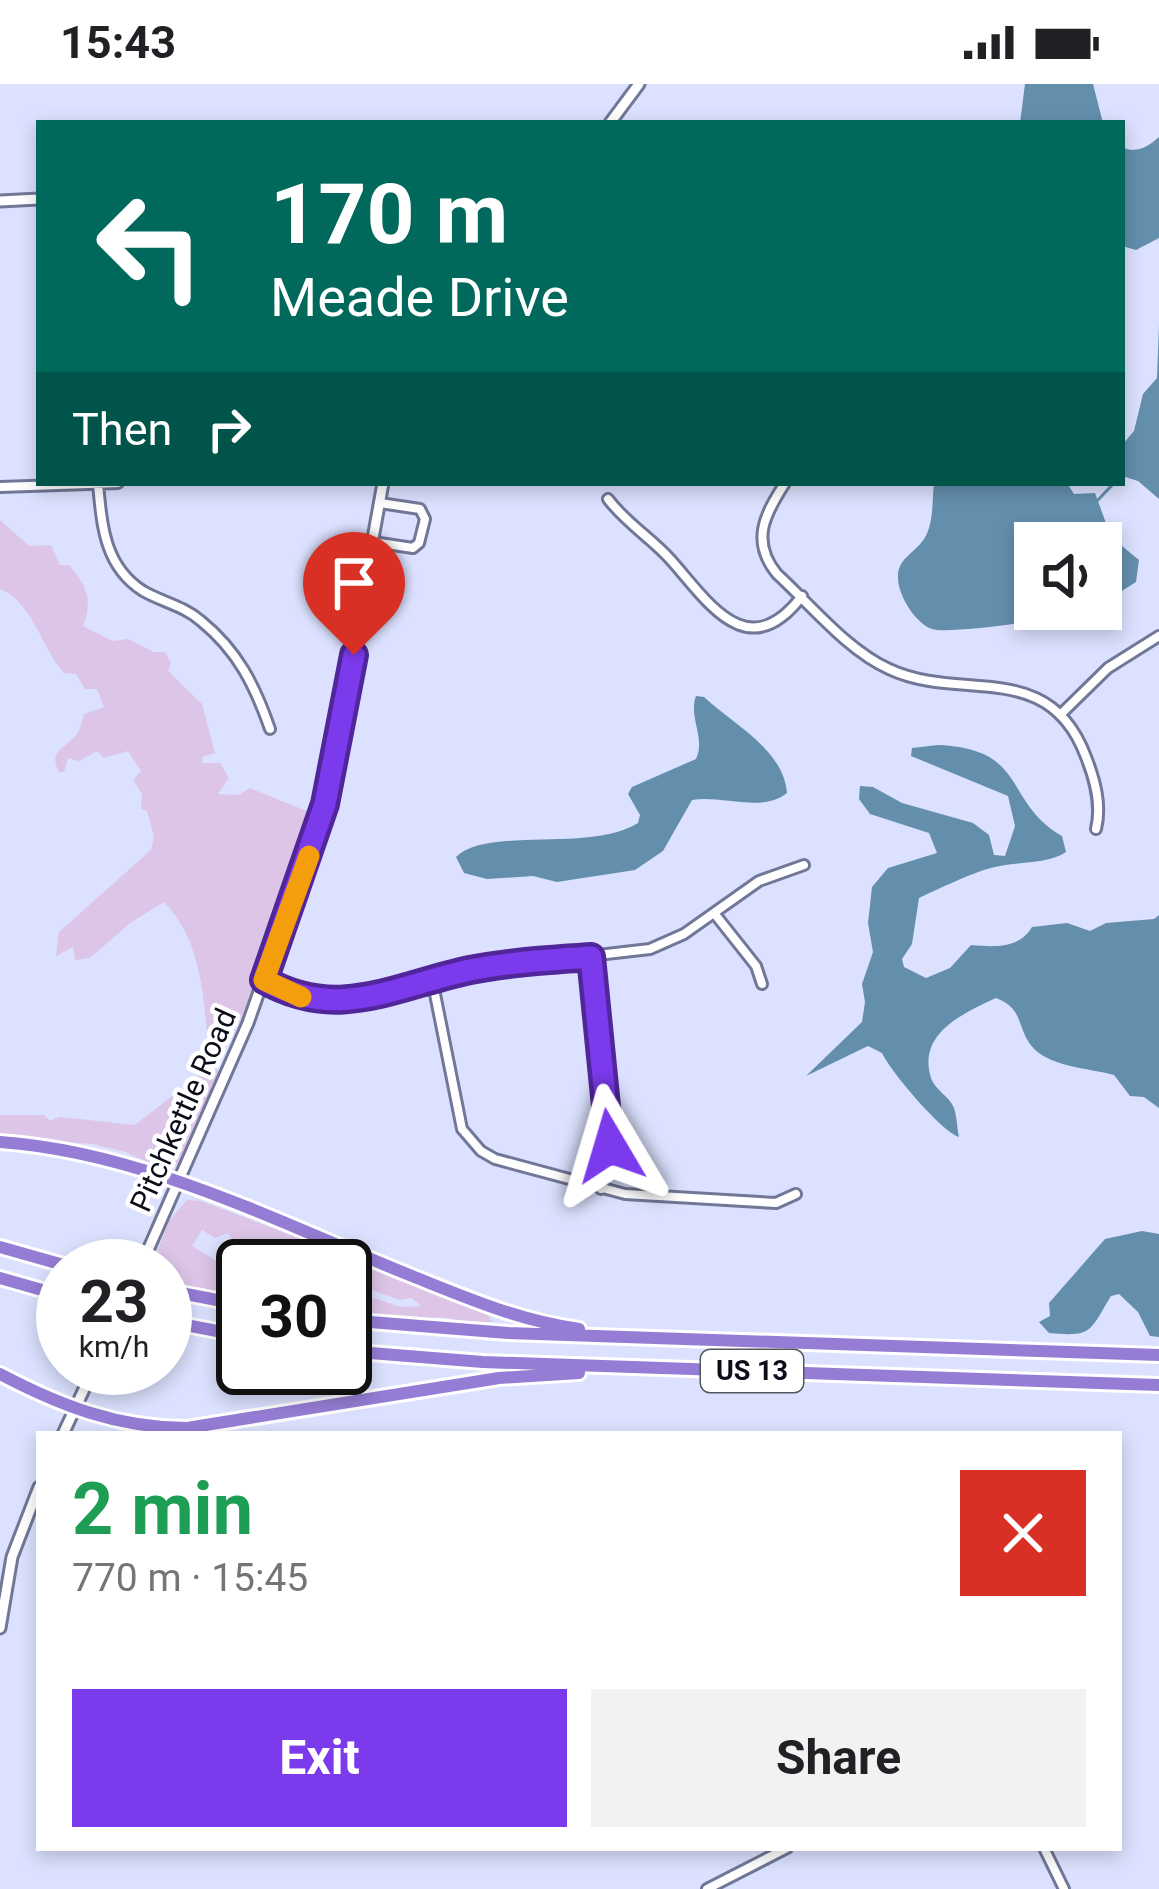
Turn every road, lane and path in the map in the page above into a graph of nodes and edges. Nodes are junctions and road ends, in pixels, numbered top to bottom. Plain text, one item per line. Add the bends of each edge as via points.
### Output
1 (639, 84) edge
2 (612, 120) edge
3 (36, 199) edge
4 (0, 201) edge
5 (36, 486) edge
6 (98, 486) edge
7 (383, 486) edge
8 (783, 486) edge
9 (0, 487) edge
10 (608, 500) dead end
11 (380, 502) junction
12 (374, 542) junction
13 (802, 596) junction
14 (1159, 636) edge
15 (1060, 716) junction
16 (270, 729) dead end
17 (1096, 829) dead end
18 (804, 865) dead end
19 (714, 913) junction
20 (591, 957) junction
21 (432, 979) junction
22 (264, 980) junction
23 (762, 984) dead end
24 (0, 1142) edge
25 (178, 1183) junction
26 (601, 1189) junction
27 (796, 1194) dead end
28 (153, 1239) edge
29 (0, 1246) edge
30 (36, 1257) edge
31 (0, 1278) edge
32 (36, 1288) edge
33 (372, 1323) edge
34 (653, 1338) junction
35 (372, 1353) edge
36 (1159, 1355) edge
37 (658, 1368) junction
38 (0, 1374) edge
39 (1159, 1385) edge
40 (81, 1395) edge
41 (74, 1410) junction
42 (64, 1431) edge
43 (36, 1495) edge
44 (0, 1628) edge
45 (781, 1851) edge
46 (1045, 1851) edge
47 (707, 1889) edge
48 (1064, 1889) edge

1 - 2 main road
3 - 4 main road
5 - 9 street
6 - 16 street via 103,536 121,572 223,640 249,676
7 - 11 main road, Pitchkettle Road
8 - 13 street via 761,539 771,566
10 - 13 street via 723,618 767,624
11 - 12 main road, Pitchkettle Road
11 - 12 street via 420,509 425,519 413,548
12 - 22 main road, Pitchkettle Road via 332,776
13 - 15 street via 894,672 1014,689
14 - 15 street via 1108,668
15 - 17 street via 1091,771
18 - 19 street via 759,881
19 - 20 street via 665,944
19 - 23 street
20 - 21 street
20 - 26 street via 610,1146
21 - 22 street via 332,1003
21 - 26 street via 469,1140 495,1159
22 - 25 main road, Pitchkettle Road
24 - 25 highway via 77,1152
25 - 28 main road, Pitchkettle Road
25 - 34 highway via 521,1318
26 - 27 street via 776,1203
29 - 30 highway
31 - 32 highway
33 - 34 highway, US 13
34 - 36 highway, US 13
35 - 37 highway, US 13
37 - 39 highway, US 13
37 - 41 highway via 499,1378 205,1427 139,1426
38 - 41 highway
40 - 41 main road
41 - 42 main road
43 - 44 main road via 12,1557
45 - 47 street
46 - 48 street

